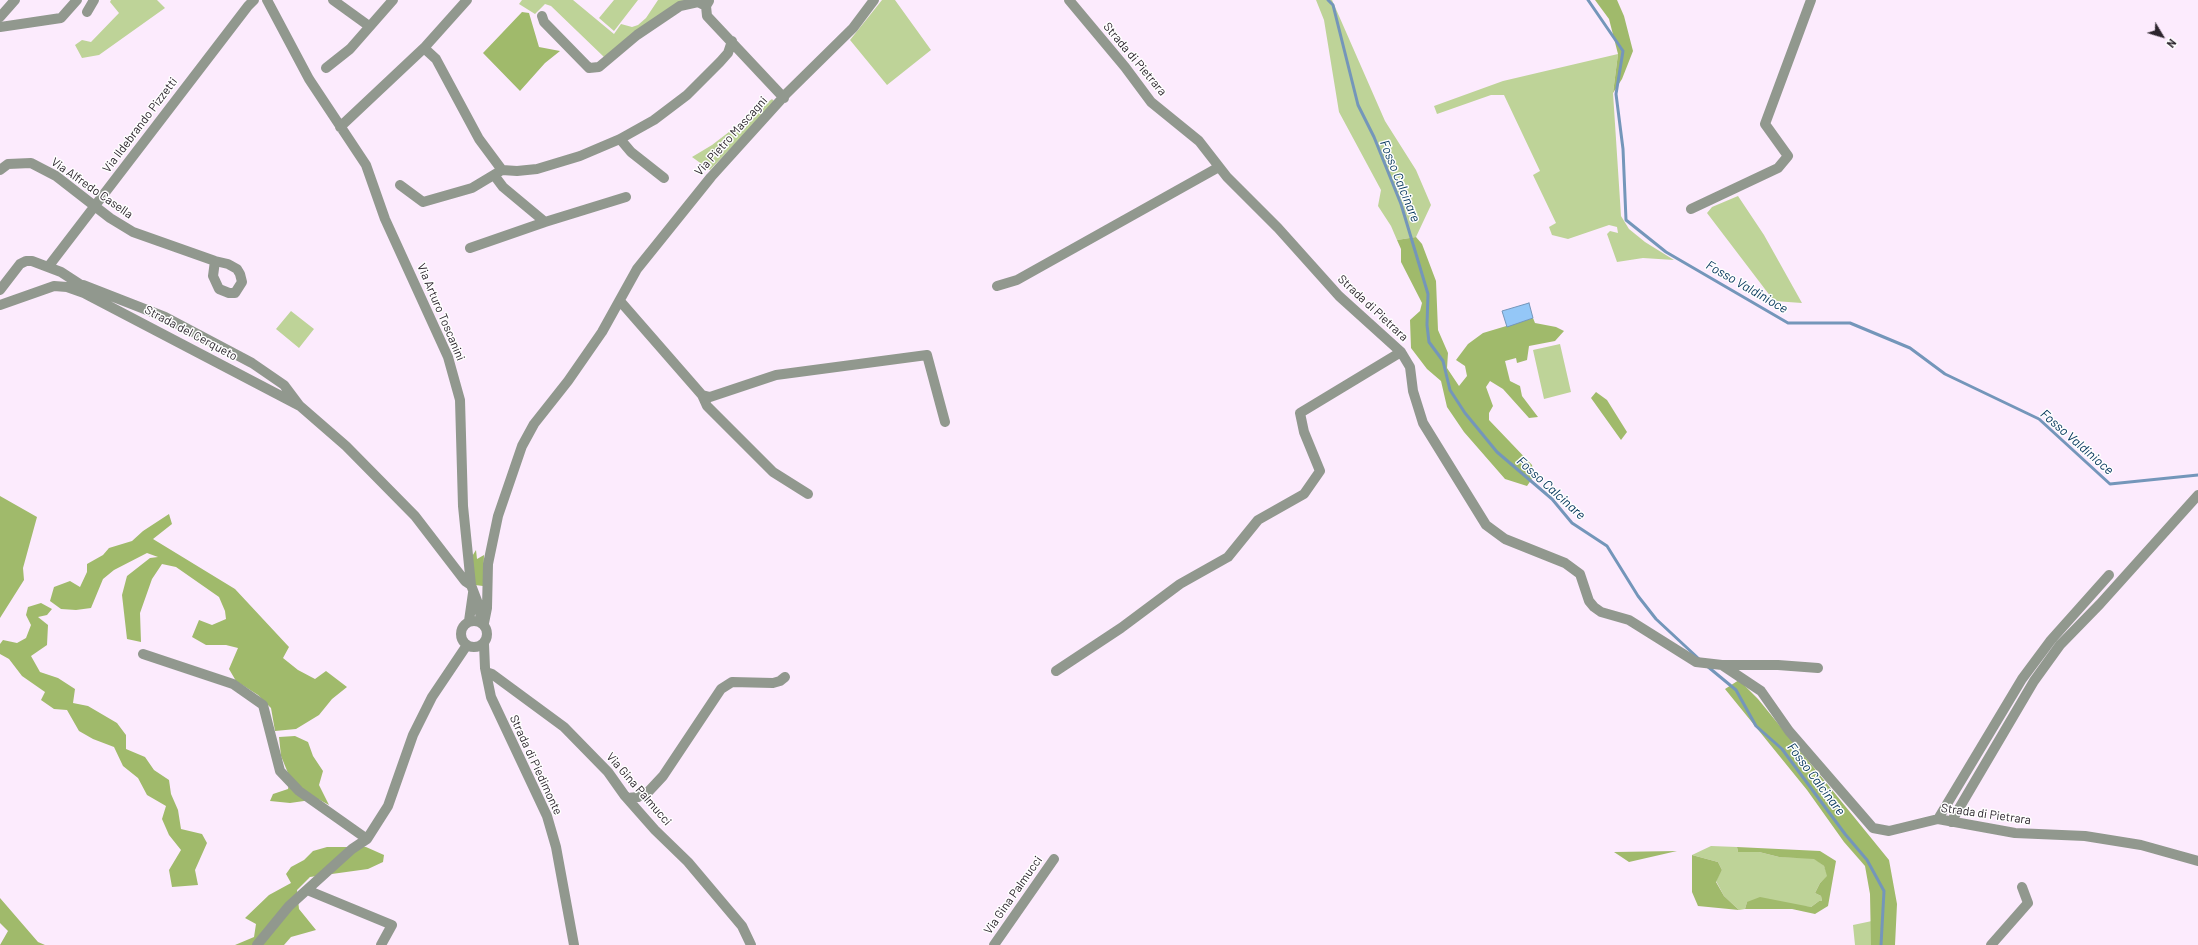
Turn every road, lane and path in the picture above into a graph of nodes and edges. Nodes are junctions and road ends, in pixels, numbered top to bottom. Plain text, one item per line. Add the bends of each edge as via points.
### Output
1 (15, 0) edge
2 (77, 0) edge
3 (94, 0) edge
4 (254, 0) edge
5 (267, 0) edge
6 (333, 0) edge
7 (393, 0) edge
8 (467, 0) edge
9 (874, 0) edge
10 (1069, 0) edge
11 (1811, 0) edge
12 (707, 3) edge
13 (87, 12) dead end
14 (542, 16) dead end
15 (0, 17) edge
16 (4, 26) edge
17 (369, 26) junction
18 (732, 41) junction
19 (424, 48) junction
20 (326, 68) dead end
21 (784, 98) junction
22 (340, 127) junction
23 (620, 139) junction
24 (1220, 167) junction
25 (0, 170) edge
26 (498, 173) junction
27 (664, 178) dead end
28 (400, 185) dead end
29 (626, 197) dead end
30 (95, 206) junction
31 (1691, 209) dead end
32 (545, 222) junction
33 (470, 248) dead end
34 (215, 261) dead end
35 (48, 267) junction
36 (81, 284) junction
37 (998, 286) dead end
38 (67, 287) junction
39 (0, 290) edge
40 (620, 301) junction
41 (0, 305) edge
42 (1401, 352) junction
43 (702, 395) junction
44 (300, 406) junction
45 (945, 422) dead end
46 (808, 494) dead end
47 (2198, 495) edge
48 (2109, 575) dead end
49 (472, 589) junction
50 (486, 595) junction
51 (479, 606) junction
52 (470, 617) junction
53 (482, 622) junction
54 (484, 644) junction
55 (470, 647) junction
56 (143, 654) dead end
57 (1722, 665) junction
58 (1818, 668) dead end
59 (485, 670) junction
60 (1056, 671) dead end
61 (785, 677) dead end
62 (627, 798) junction
63 (1938, 819) junction
64 (1951, 822) junction
65 (367, 839) junction
66 (1054, 860) dead end
67 (2198, 861) edge
68 (2022, 886) dead end
69 (307, 890) junction
70 (257, 945) edge
71 (381, 945) edge
72 (574, 945) edge
73 (751, 945) edge
74 (994, 945) edge
75 (1991, 945) edge

1 - 15 street
2 - 16 street via 61,18
3 - 13 street
4 - 30 street, Via Ildebrando Pizzetti
5 - 22 street, Via Arturo Toscanini via 309,79
6 - 17 street
7 - 17 street
8 - 19 street
9 - 21 street, Via Pietro Mascagni via 853,28
10 - 24 street, Strada di Pietrara via 1151,102 1199,141
11 - 31 street via 1765,124 1788,156 1778,168
12 - 14 street via 680,6 637,35 599,67 589,68 544,22
12 - 18 street via 707,16
15 - 16 street
17 - 20 street via 350,49
18 - 21 street
18 - 23 street via 728,53 687,95 654,120
19 - 22 street
19 - 26 street via 436,59
21 - 40 street, Via Pietro Mascagni via 711,177 637,269
22 - 49 street, Via Arturo Toscanini via 366,165 385,219 448,357 460,400 463,506
23 - 26 street via 580,156 537,169
23 - 27 street via 631,152
24 - 37 street via 1017,280
24 - 42 street, Strada di Pietrara via 1339,296
25 - 30 street, Via Alfredo Casella via 8,164 31,162 56,176
26 - 28 street via 472,188 423,202
26 - 32 street via 503,187
29 - 32 street
30 - 34 street, Via Alfredo Casella via 133,232
30 - 35 street, Via Ildebrando Pizzetti
32 - 33 street
35 - 36 street, Strada del Cerqueto
35 - 39 street, Strada del Cerqueto via 26,261 20,264
36 - 38 street, Strada del Cerqueto
36 - 44 street, Strada del Cerqueto via 165,317 252,363 284,385
38 - 41 street, Strada del Cerqueto via 41,289
38 - 44 street, Strada del Cerqueto via 124,313
40 - 43 street
40 - 50 street, Via Pietro Mascagni via 602,332 534,424 522,446 498,516 488,564
42 - 57 street, Strada di Pietrara via 1410,367 1413,391 1424,423 1486,525 1505,539 1565,563 1580,574 1589,601 1601,612 1629,620 1696,662
42 - 60 street via 1300,413 1304,432 1320,471 1304,494 1258,520 1228,557 1180,584 1121,628
43 - 45 street via 710,398 776,375 927,355
43 - 46 street via 706,406 773,472
44 - 49 street, Strada del Cerqueto via 346,446 415,516
47 - 64 street via 2060,645 2034,681
48 - 63 street via 2051,640 2022,679
49 - 51 street, Via Arturo Toscanini
49 - 52 street, Via Arturo Toscanini
50 - 51 street, Via Pietro Mascagni
50 - 53 street, Via Pietro Mascagni
51 - 52 street, Via Pietro Mascagni
51 - 53 street, Via Arturo Toscanini
52 - 53 street
52 - 55 street via 462,632 462,637
53 - 54 street via 486,635
54 - 55 street via 479,648
54 - 59 street, Strada di Piedimonte
55 - 59 street, Strada di Piedimonte
55 - 65 street via 432,697 413,735 388,806
56 - 65 street via 233,684 263,705 280,772 299,791
57 - 58 street, Strada di Pietrara
57 - 63 street, Strada di Pietrara via 1760,691 1789,731 1873,828 1889,831
59 - 62 street, Via Gina Palmucci via 564,728 608,772
59 - 72 street, Strada di Piedimonte via 491,697 547,816 556,847
61 - 62 street via 773,683 732,682 721,689 663,776 649,791 638,797
62 - 73 street, Via Gina Palmucci via 688,862 742,926
63 - 64 street, Strada di Pietrara
64 - 67 street, Strada di Pietrara via 2015,833 2085,836 2140,845
65 - 69 street via 352,849
66 - 74 street, Via Gina Palmucci
68 - 75 street via 2028,903
69 - 70 street via 289,906
69 - 71 street via 392,925

